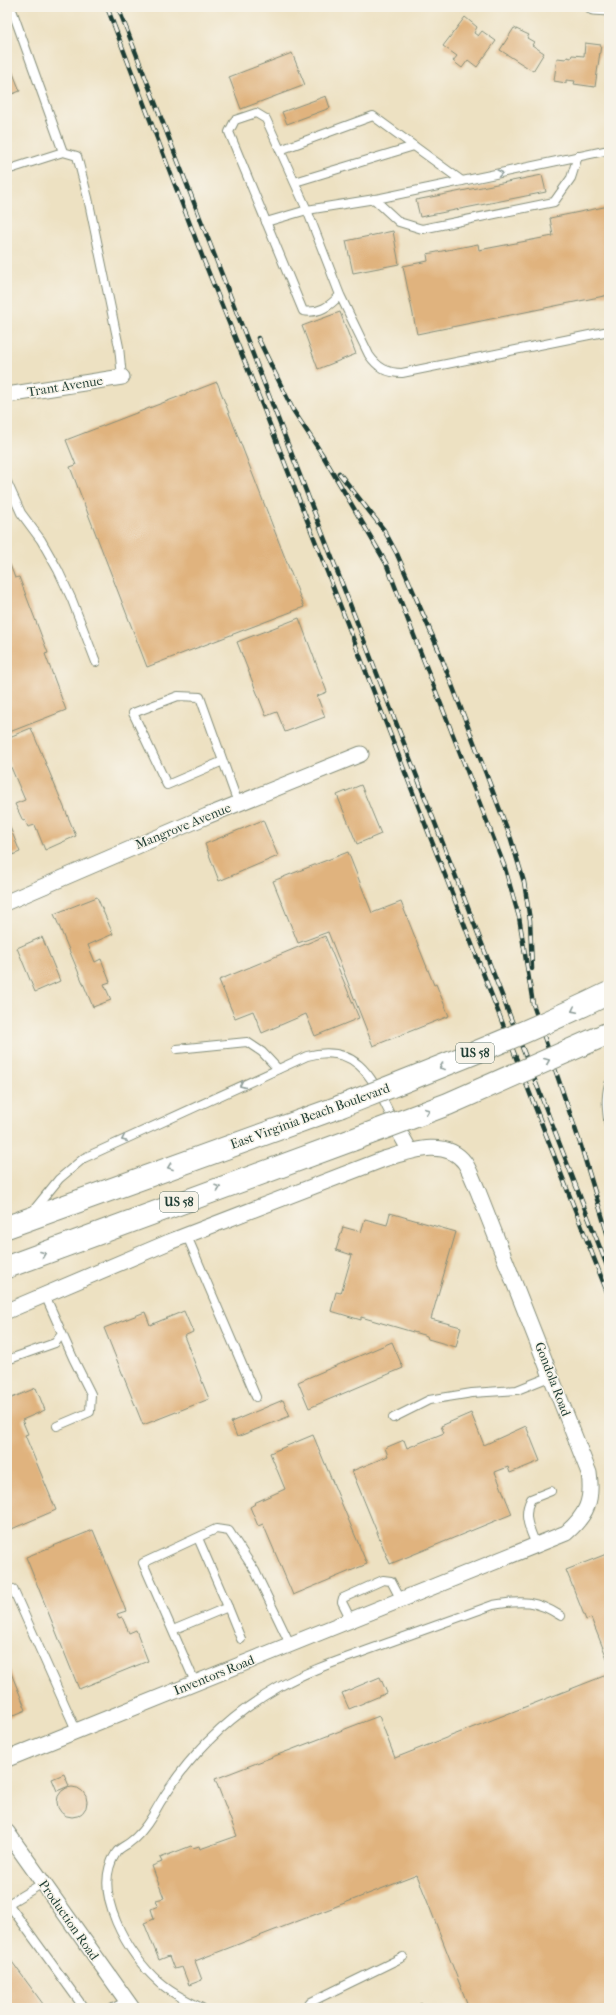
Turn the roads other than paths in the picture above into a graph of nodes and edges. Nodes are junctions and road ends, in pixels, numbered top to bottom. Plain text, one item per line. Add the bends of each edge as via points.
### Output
1 (11, 7) edge
2 (593, 7) edge
3 (609, 8) edge
4 (414, 146) junction
5 (280, 150) junction
6 (609, 150) edge
7 (63, 152) junction
8 (578, 156) junction
9 (7, 170) edge
10 (462, 181) junction
11 (295, 182) junction
12 (374, 199) junction
13 (308, 210) junction
14 (266, 222) junction
15 (340, 295) junction
16 (609, 331) edge
17 (122, 377) joint
18 (7, 394) edge
19 (7, 482) edge
20 (96, 662) dead end
21 (361, 754) dead end
22 (223, 761) junction
23 (238, 803) junction
24 (7, 902) edge
25 (609, 993) edge
26 (609, 1033) edge
27 (177, 1049) dead end
28 (278, 1069) junction
29 (609, 1084) edge
30 (395, 1124) joint
31 (609, 1127) edge
32 (410, 1151) junction
33 (17, 1224) edge
34 (187, 1236) junction
35 (7, 1267) edge
36 (45, 1295) junction
37 (7, 1312) edge
38 (62, 1334) junction
39 (7, 1360) edge
40 (552, 1376) junction
41 (256, 1397) dead end
42 (393, 1418) dead end
43 (57, 1426) dead end
44 (551, 1492) dead end
45 (198, 1538) junction
46 (536, 1545) junction
47 (13, 1589) dead end
48 (422, 1592) joint
49 (401, 1600) junction
50 (228, 1607) junction
51 (561, 1616) dead end
52 (351, 1620) junction
53 (173, 1630) junction
54 (241, 1638) dead end
55 (290, 1644) junction
56 (195, 1682) junction
57 (76, 1730) junction
58 (7, 1759) edge
59 (7, 1832) edge
60 (43, 1883) junction
61 (8, 1903) edge
62 (403, 1957) dead end
63 (130, 2004) edge
64 (84, 2008) edge
65 (113, 2008) edge
66 (202, 2008) edge
67 (306, 2008) edge
68 (422, 2008) edge
69 (427, 2008) edge

1 - 7 lane
2 - 3 street
4 - 5 lane via 372,116
4 - 10 lane
4 - 11 lane
5 - 11 lane
5 - 14 lane via 266,119 256,113 235,120 229,132
6 - 8 lane
7 - 9 lane
7 - 17 lane via 77,156 119,347
10 -> 8 lane
8 - 12 lane via 571,178 554,202 422,229 399,222
10 - 12 lane
11 - 13 lane
12 - 13 lane
13 - 14 lane
13 - 15 lane
14 - 15 lane via 303,311 320,310 332,304
15 - 16 lane via 375,364 392,373
17 - 18 street, Trant Avenue
19 - 20 lane via 21,513 41,540 58,570
21 - 23 street, Mangrove Avenue
22 - 22 lane via 200,697 178,696 133,713 167,785
22 - 23 lane
23 - 24 street, Mangrove Avenue
25 -> 33 main road, East Virginia Beach Boulevard / US 58, bridge via 538,1027 339,1107
35 -> 26 main road, US 58, bridge via 448,1104
27 - 28 lane via 247,1042 262,1052
28 - 30 lane via 323,1052 345,1056 368,1072
28 -> 33 lane via 84,1158 59,1179
29 - 31 lane via 606,1108
30 - 32 street
32 - 34 street
32 - 40 street, Gondola Road via 445,1149 465,1163
34 - 36 street
34 - 41 lane
36 - 37 street
36 - 38 lane
38 - 39 lane via 55,1342
38 - 43 lane via 90,1394 90,1412
40 - 42 lane via 517,1390 472,1393 429,1400
40 - 46 street, Gondola Road via 589,1473 591,1486 589,1500 578,1522 566,1533
44 - 46 lane via 531,1499 527,1506 526,1521
45 - 50 lane
45 - 53 lane via 143,1563
45 - 55 lane via 216,1529 229,1532 255,1570
46 - 48 street, Gondola Road
47 - 57 lane
48 - 49 street, Inventors Road
49 - 52 street, Inventors Road
49 - 52 lane via 391,1581 384,1580 343,1598 342,1602
50 - 53 lane
50 - 54 lane
51 - 66 lane via 545,1606 530,1601 513,1601 493,1605 341,1659 279,1687 251,1705 204,1745 182,1770 141,1833 116,1851 110,1867 108,1886 111,1906 122,1935 145,1966 159,1982
52 - 55 street, Inventors Road
53 - 56 lane
55 - 56 street, Inventors Road
56 - 57 street, Inventors Road
57 - 58 street, Inventors Road
59 - 60 street, Production Road
60 - 61 lane
60 - 63 street, Production Road
61 - 64 lane
62 - 67 lane via 311,2002
63 - 65 lane
68 - 69 lane

